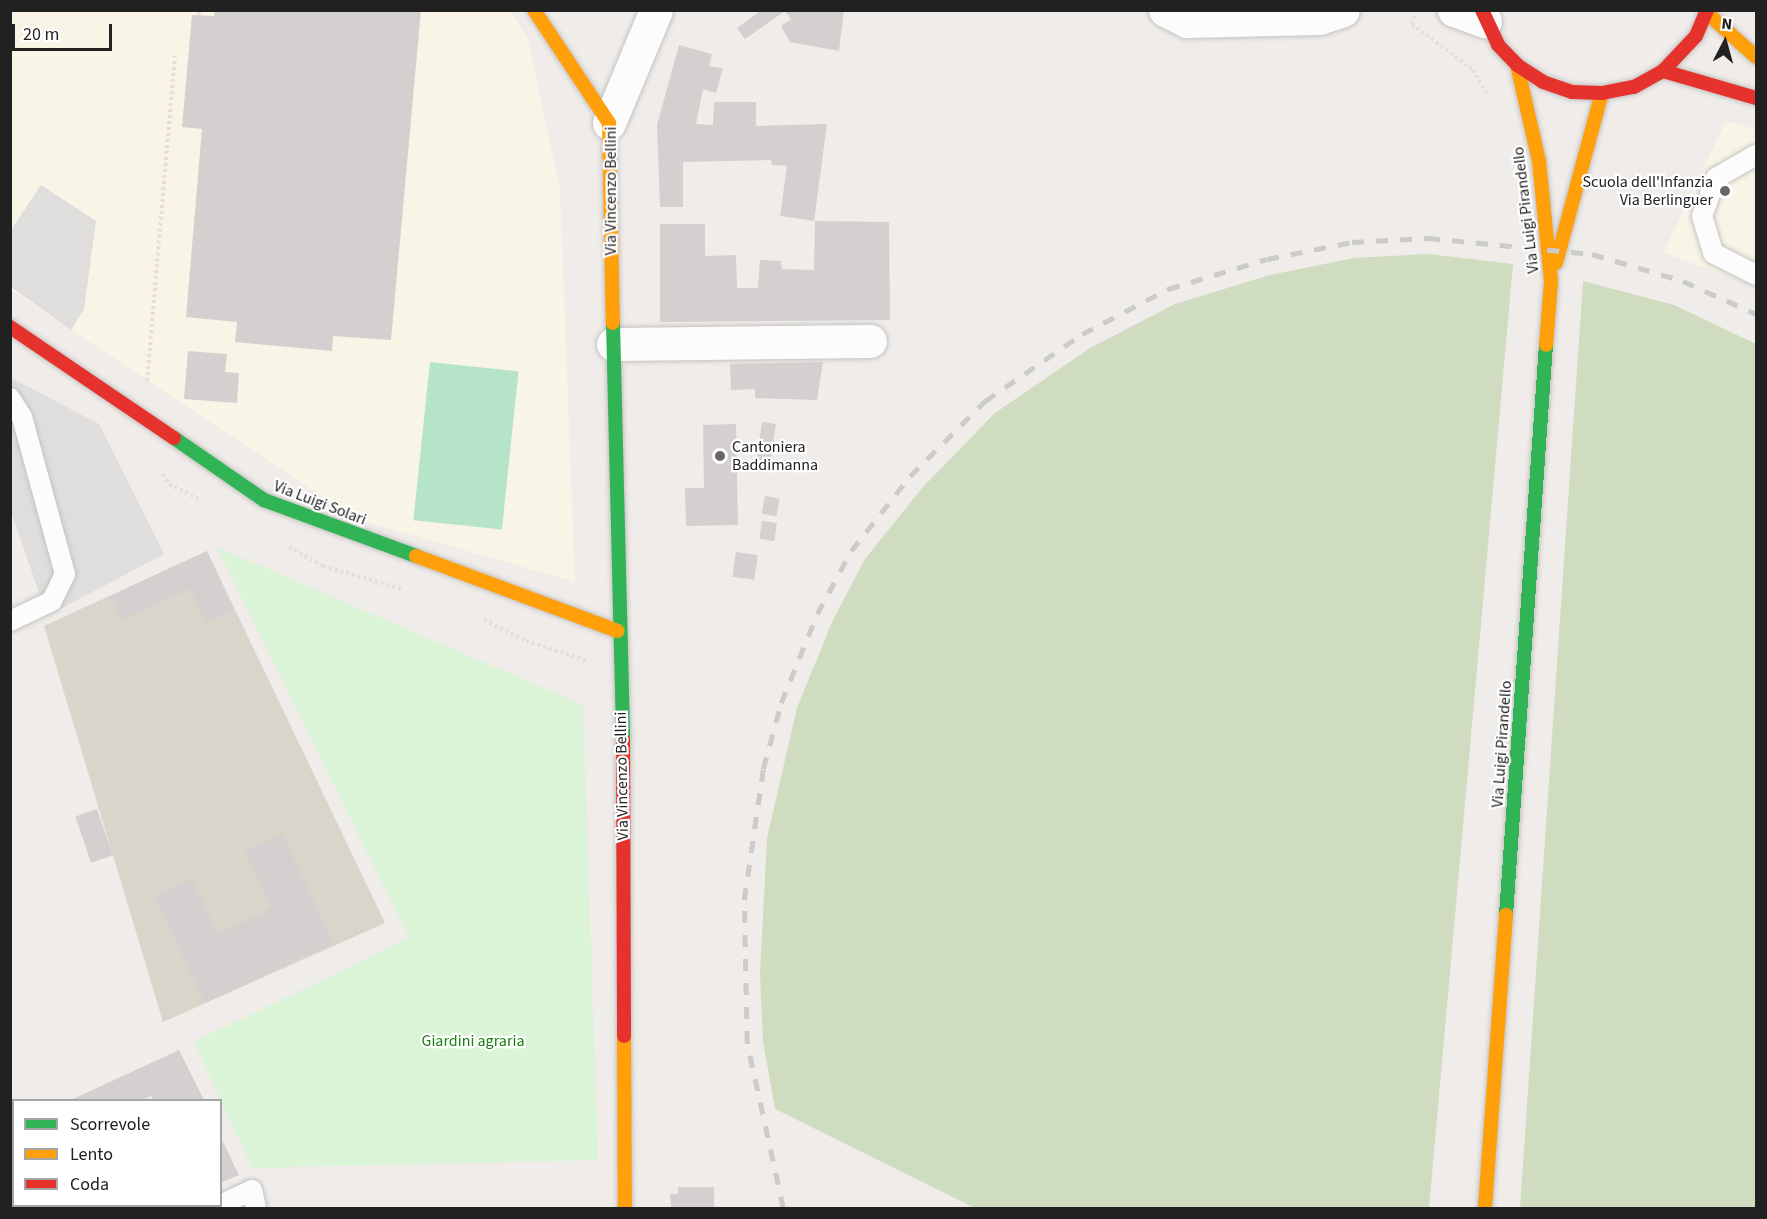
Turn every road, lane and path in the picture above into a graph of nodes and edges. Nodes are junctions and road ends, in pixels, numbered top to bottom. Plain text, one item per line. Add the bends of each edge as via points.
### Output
1 (534, 10) edge
2 (656, 10) edge
3 (1165, 10) edge
4 (1343, 10) edge
5 (1416, 10) edge
6 (1707, 12) edge
7 (1474, 14) edge
8 (175, 56) dead end
9 (1756, 57) edge
10 (1517, 65) junction
11 (1663, 71) junction
12 (1602, 93) junction
13 (1490, 98) dead end
14 (1756, 98) edge
15 (609, 123) junction
16 (1756, 155) edge
17 (1756, 275) edge
18 (1551, 282) junction
19 (10, 327) edge
20 (870, 341) dead end
21 (613, 344) junction
22 (10, 398) edge
23 (141, 420) junction
24 (159, 466) dead end
25 (206, 503) dead end
26 (282, 544) dead end
27 (412, 592) dead end
28 (473, 614) dead end
29 (10, 621) edge
30 (618, 631) junction
31 (620, 663) junction
32 (222, 1204) edge
33 (256, 1209) edge
34 (625, 1209) edge
35 (1485, 1209) edge

1 - 15 main road
2 - 15 street, Via Vincenzo Bellini
3 - 4 street via 1187,21 1319,18
5 - 13 path via 1412,24 1473,70
6 - 9 main road
6 - 11 main road via 1682,55
7 - 10 main road
8 - 23 path
10 - 12 main road via 1542,82 1572,92
10 - 18 main road, Via Luigi Pirandello via 1539,161
11 - 12 main road via 1634,87
11 - 14 main road
12 - 18 main road, Via Luigi Pirandello
15 - 21 main road, Via Vincenzo Bellini
16 - 17 lane via 1716,178 1702,216 1713,253
18 - 35 main road, Via Luigi Pirandello
19 - 23 main road, Via Luigi Solari
20 - 21 street
21 - 30 main road, Via Vincenzo Bellini
22 - 29 lane via 22,417 65,574 52,601
23 - 30 main road, Via Luigi Solari via 264,500
24 - 25 path via 169,484
26 - 27 path via 323,566
28 - 31 path via 579,661
30 - 31 main road, Via Vincenzo Bellini
31 - 34 main road, Via Vincenzo Bellini
32 - 33 lane via 252,1191

